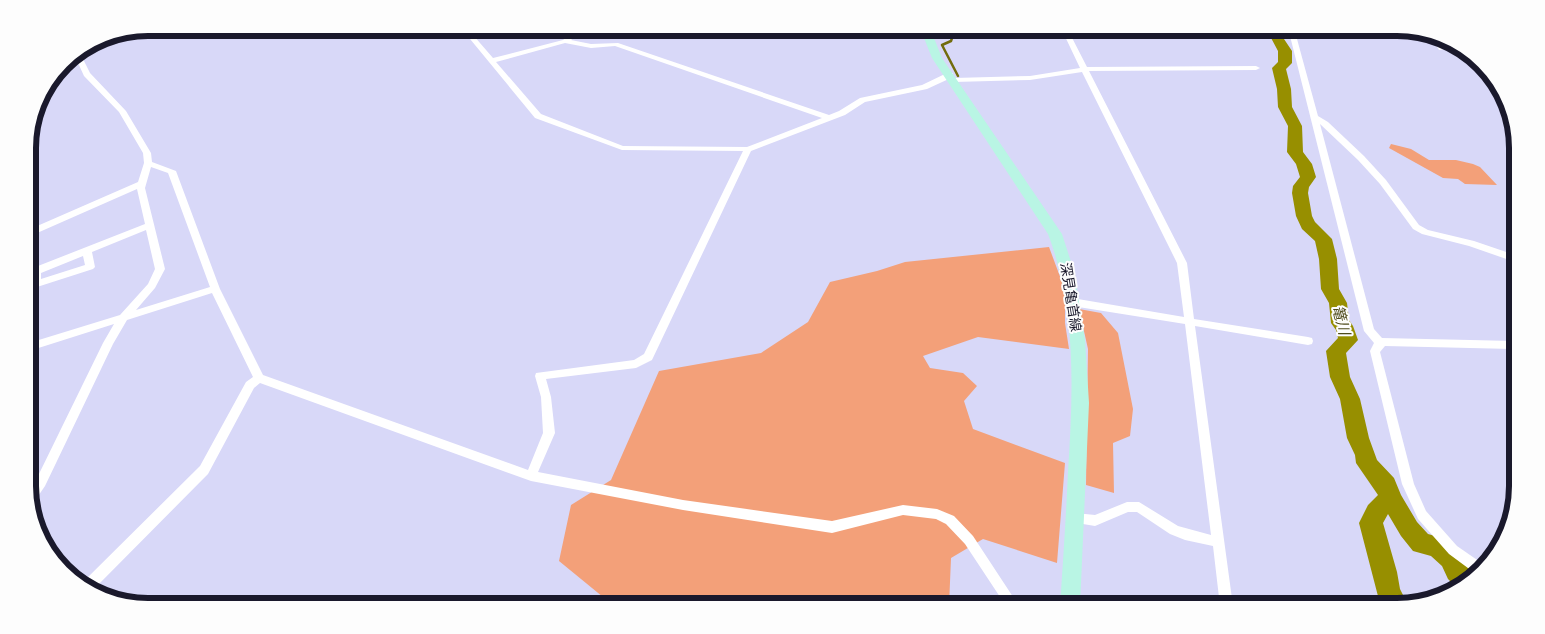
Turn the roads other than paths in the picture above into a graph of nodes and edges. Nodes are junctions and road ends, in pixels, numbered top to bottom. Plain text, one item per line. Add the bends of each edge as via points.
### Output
1 (471, 36) edge
2 (572, 36) edge
3 (928, 36) edge
4 (1068, 36) edge
5 (1293, 36) edge
6 (565, 41) junction
7 (1439, 45) edge
8 (1441, 49) dead end
9 (80, 60) edge
10 (492, 61) junction
11 (1256, 68) dead end
12 (1085, 69) junction
13 (952, 77) junction
14 (1313, 117) junction
15 (830, 118) junction
16 (748, 149) junction
17 (148, 163) junction
18 (143, 183) junction
19 (150, 225) junction
20 (36, 230) edge
21 (87, 251) junction
22 (1509, 257) edge
23 (36, 271) joint
24 (215, 289) junction
25 (1072, 302) junction
26 (122, 319) junction
27 (1190, 320) junction
28 (1308, 341) dead end
29 (1380, 342) junction
30 (36, 345) edge
31 (1509, 345) edge
32 (258, 378) junction
33 (531, 476) junction
34 (36, 489) edge
35 (1075, 518) junction
36 (1219, 542) junction
37 (1475, 566) edge
38 (92, 582) edge
39 (1008, 598) edge
40 (1070, 598) edge
41 (1226, 598) edge

1 - 10 street
2 - 6 street
3 - 13 main road, 深見亀首線 via 937,58
4 - 12 street
5 - 14 street
6 - 10 street
6 - 15 street via 591,46 616,44
7 - 8 street
9 - 17 street via 86,74 122,111 147,153
10 - 16 street via 538,116 622,148
11 - 12 street
12 - 13 street via 1030,78
12 - 27 street via 1182,263
13 - 15 street via 924,87 863,100
13 - 25 main road, 深見亀首線 via 1055,234 1063,250
14 - 22 street via 1361,158 1416,227
14 - 29 street via 1369,331
15 - 16 street
16 - 33 street via 648,358 636,364 540,376 546,396 549,433
17 - 18 street
17 - 24 street via 172,171
18 - 19 street
18 - 20 street
19 - 21 street
19 - 26 street via 160,269 152,286
21 - 23 street
21 - 23 street via 90,267 37,284
24 - 26 street
24 - 32 street
25 - 27 street
25 - 35 main road, 深見亀首線 via 1081,393
26 - 30 street
26 - 34 street
27 - 28 street
27 - 36 street
29 - 31 street
29 - 37 street via 1375,351 1412,492 1422,514 1437,533
32 - 33 street
32 - 38 street via 250,385 204,470
33 - 39 street via 683,505 832,527 904,510 937,514 950,520 969,540
35 - 36 street via 1095,521 1127,507 1139,507 1174,530
35 - 40 main road, 深見亀首線
36 - 41 street

